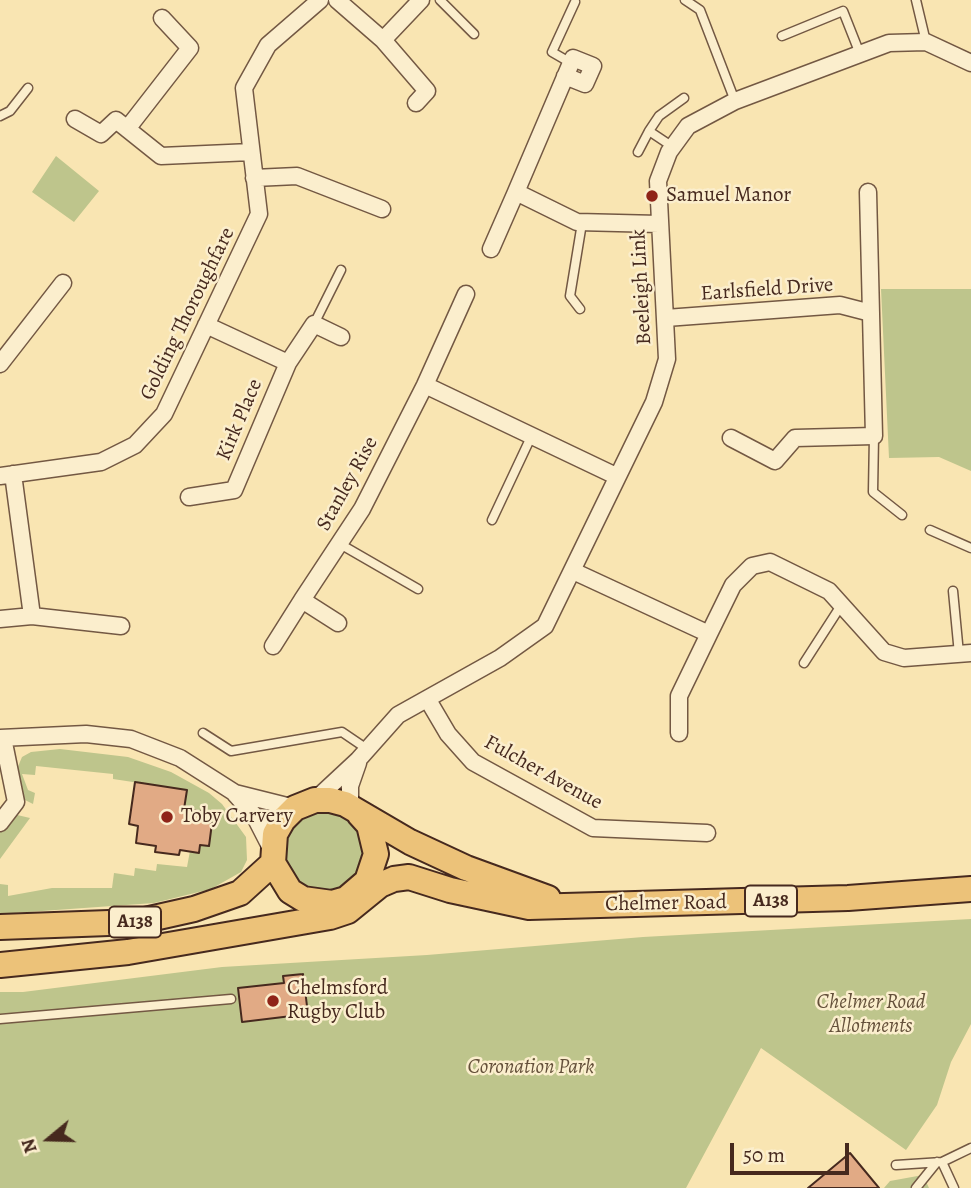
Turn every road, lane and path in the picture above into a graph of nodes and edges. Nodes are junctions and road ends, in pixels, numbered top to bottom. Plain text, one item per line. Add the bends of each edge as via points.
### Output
1 (320, 0) edge
2 (337, 0) edge
3 (421, 0) edge
4 (440, 0) edge
5 (685, 0) edge
6 (916, 0) edge
7 (575, 2) dead end
8 (162, 18) dead end
9 (474, 34) dead end
10 (782, 36) dead end
11 (383, 40) junction
12 (926, 42) junction
13 (860, 54) junction
14 (971, 63) edge
15 (568, 69) joint
16 (28, 88) dead end
17 (684, 98) dead end
18 (735, 101) junction
19 (416, 103) dead end
20 (0, 116) edge
21 (75, 119) dead end
22 (127, 129) junction
23 (649, 131) junction
24 (673, 147) junction
25 (251, 152) junction
26 (638, 152) dead end
27 (254, 178) junction
28 (516, 192) junction
29 (868, 192) dead end
30 (382, 209) dead end
31 (582, 222) junction
32 (659, 224) junction
33 (491, 249) dead end
34 (341, 270) dead end
35 (62, 283) dead end
36 (466, 294) dead end
37 (580, 309) dead end
38 (871, 313) junction
39 (666, 318) junction
40 (314, 324) junction
41 (206, 325) junction
42 (341, 337) dead end
43 (288, 363) junction
44 (0, 364) edge
45 (425, 385) junction
46 (874, 436) junction
47 (531, 437) junction
48 (731, 438) dead end
49 (6, 475) edge
50 (617, 477) junction
51 (189, 497) dead end
52 (902, 515) dead end
53 (492, 520) dead end
54 (930, 530) dead end
55 (340, 544) junction
56 (971, 548) edge
57 (573, 571) junction
58 (418, 589) dead end
59 (953, 591) dead end
60 (302, 600) junction
61 (842, 604) junction
62 (32, 616) junction
63 (0, 619) edge
64 (338, 623) dead end
65 (121, 626) dead end
66 (709, 634) junction
67 (273, 646) dead end
68 (965, 653) edge
69 (804, 663) dead end
70 (428, 700) junction
71 (203, 733) dead end
72 (679, 733) dead end
73 (1, 738) edge
74 (363, 755) junction
75 (235, 793) junction
76 (305, 804) junction
77 (355, 811) junction
78 (0, 823) edge
79 (707, 833) dead end
80 (272, 857) junction
81 (367, 881) junction
82 (971, 889) edge
83 (497, 900) junction
84 (332, 903) junction
85 (572, 906) junction
86 (0, 927) edge
87 (214, 935) junction
88 (0, 965) edge
89 (231, 999) dead end
90 (0, 1019) edge
91 (971, 1148) edge
92 (939, 1162) junction
93 (896, 1165) dead end
94 (916, 1188) edge
95 (954, 1188) edge

1 - 25 street, Golding Thoroughfare via 268,45 244,88
2 - 11 street
3 - 11 street
4 - 9 lane
5 - 18 lane via 700,10
6 - 12 lane
7 - 15 lane via 552,51
8 - 22 street via 190,48
10 - 13 lane via 843,11
11 - 19 street via 427,91
12 - 13 street, Beeleigh Link via 889,43
12 - 14 street, Beeleigh Link
13 - 18 street, Beeleigh Link
15 - 28 street
16 - 20 lane via 10,111
17 - 23 lane via 659,116
18 - 24 street, Beeleigh Link via 688,126
21 - 22 street via 101,134 116,120
22 - 25 street via 160,156
23 - 24 lane
23 - 26 lane
24 - 32 street, Beeleigh Link via 658,181
25 - 27 street, Golding Thoroughfare
27 - 30 street via 297,176
27 - 41 street, Golding Thoroughfare via 259,214
28 - 31 street
28 - 33 street
29 - 38 street
31 - 32 street
31 - 37 lane via 570,296
32 - 39 street, Beeleigh Link
34 - 40 lane
35 - 44 street
36 - 45 street, Stanley Rise
38 - 39 street, Earlsfield Drive via 840,305
38 - 46 street
39 - 50 street, Beeleigh Link via 667,359 654,402
40 - 42 street
40 - 43 street, Kirk Place
41 - 43 street, Kirk Place
41 - 49 street, Golding Thoroughfare via 164,414 135,445 101,462
43 - 51 street, Kirk Place via 234,490
45 - 47 street
45 - 55 street, Stanley Rise
46 - 48 street via 795,438 775,461
46 - 52 lane via 873,492
47 - 50 street
47 - 53 lane
49 - 62 street
50 - 57 street, Beeleigh Link
54 - 56 lane
55 - 58 lane
55 - 60 street, Stanley Rise
57 - 66 street
57 - 70 street, Beeleigh Link via 545,626
59 - 68 lane
60 - 64 street
60 - 67 street, Stanley Rise
61 - 66 street via 829,591 770,562 752,566 733,585
61 - 68 street via 884,652 904,658
61 - 69 lane
62 - 63 street
62 - 65 street
66 - 72 street via 679,696
70 - 74 street, Beeleigh Link via 398,715
70 - 79 street, Fulcher Avenue via 448,734 473,761 593,828
71 - 74 lane via 231,751 342,732
73 - 75 street via 86,734 131,739 180,758
73 - 78 street via 16,803
74 - 76 street, Beeleigh Link
74 - 77 street, Beeleigh Link via 350,786
75 - 76 street
75 - 80 street via 254,816
76 - 77 main road, Chelmer Road / A138 via 330,800
76 - 80 main road, A138 via 283,820
77 - 81 main road via 369,825 376,854
77 - 85 main road, Chelmer Road / A138 via 467,868
80 - 84 main road via 290,891 310,901
80 - 86 main road, A138 via 240,892 194,909 136,922
81 - 83 main road, Chelmer Road / A138 via 381,866 413,863
81 - 84 main road, Chelmer Road / A138 via 352,895
82 - 85 main road, Chelmer Road / A138 via 848,898
83 - 85 main road, Chelmer Road / A138 via 529,907
83 - 87 main road, Chelmer Road / A138 via 409,877 394,878 348,911 330,917
84 - 87 main road, Chelmer Road / A138
87 - 88 main road, Chelmer Road / A138 via 128,952
89 - 90 lane
91 - 92 lane
92 - 93 lane
92 - 94 lane
92 - 95 lane

